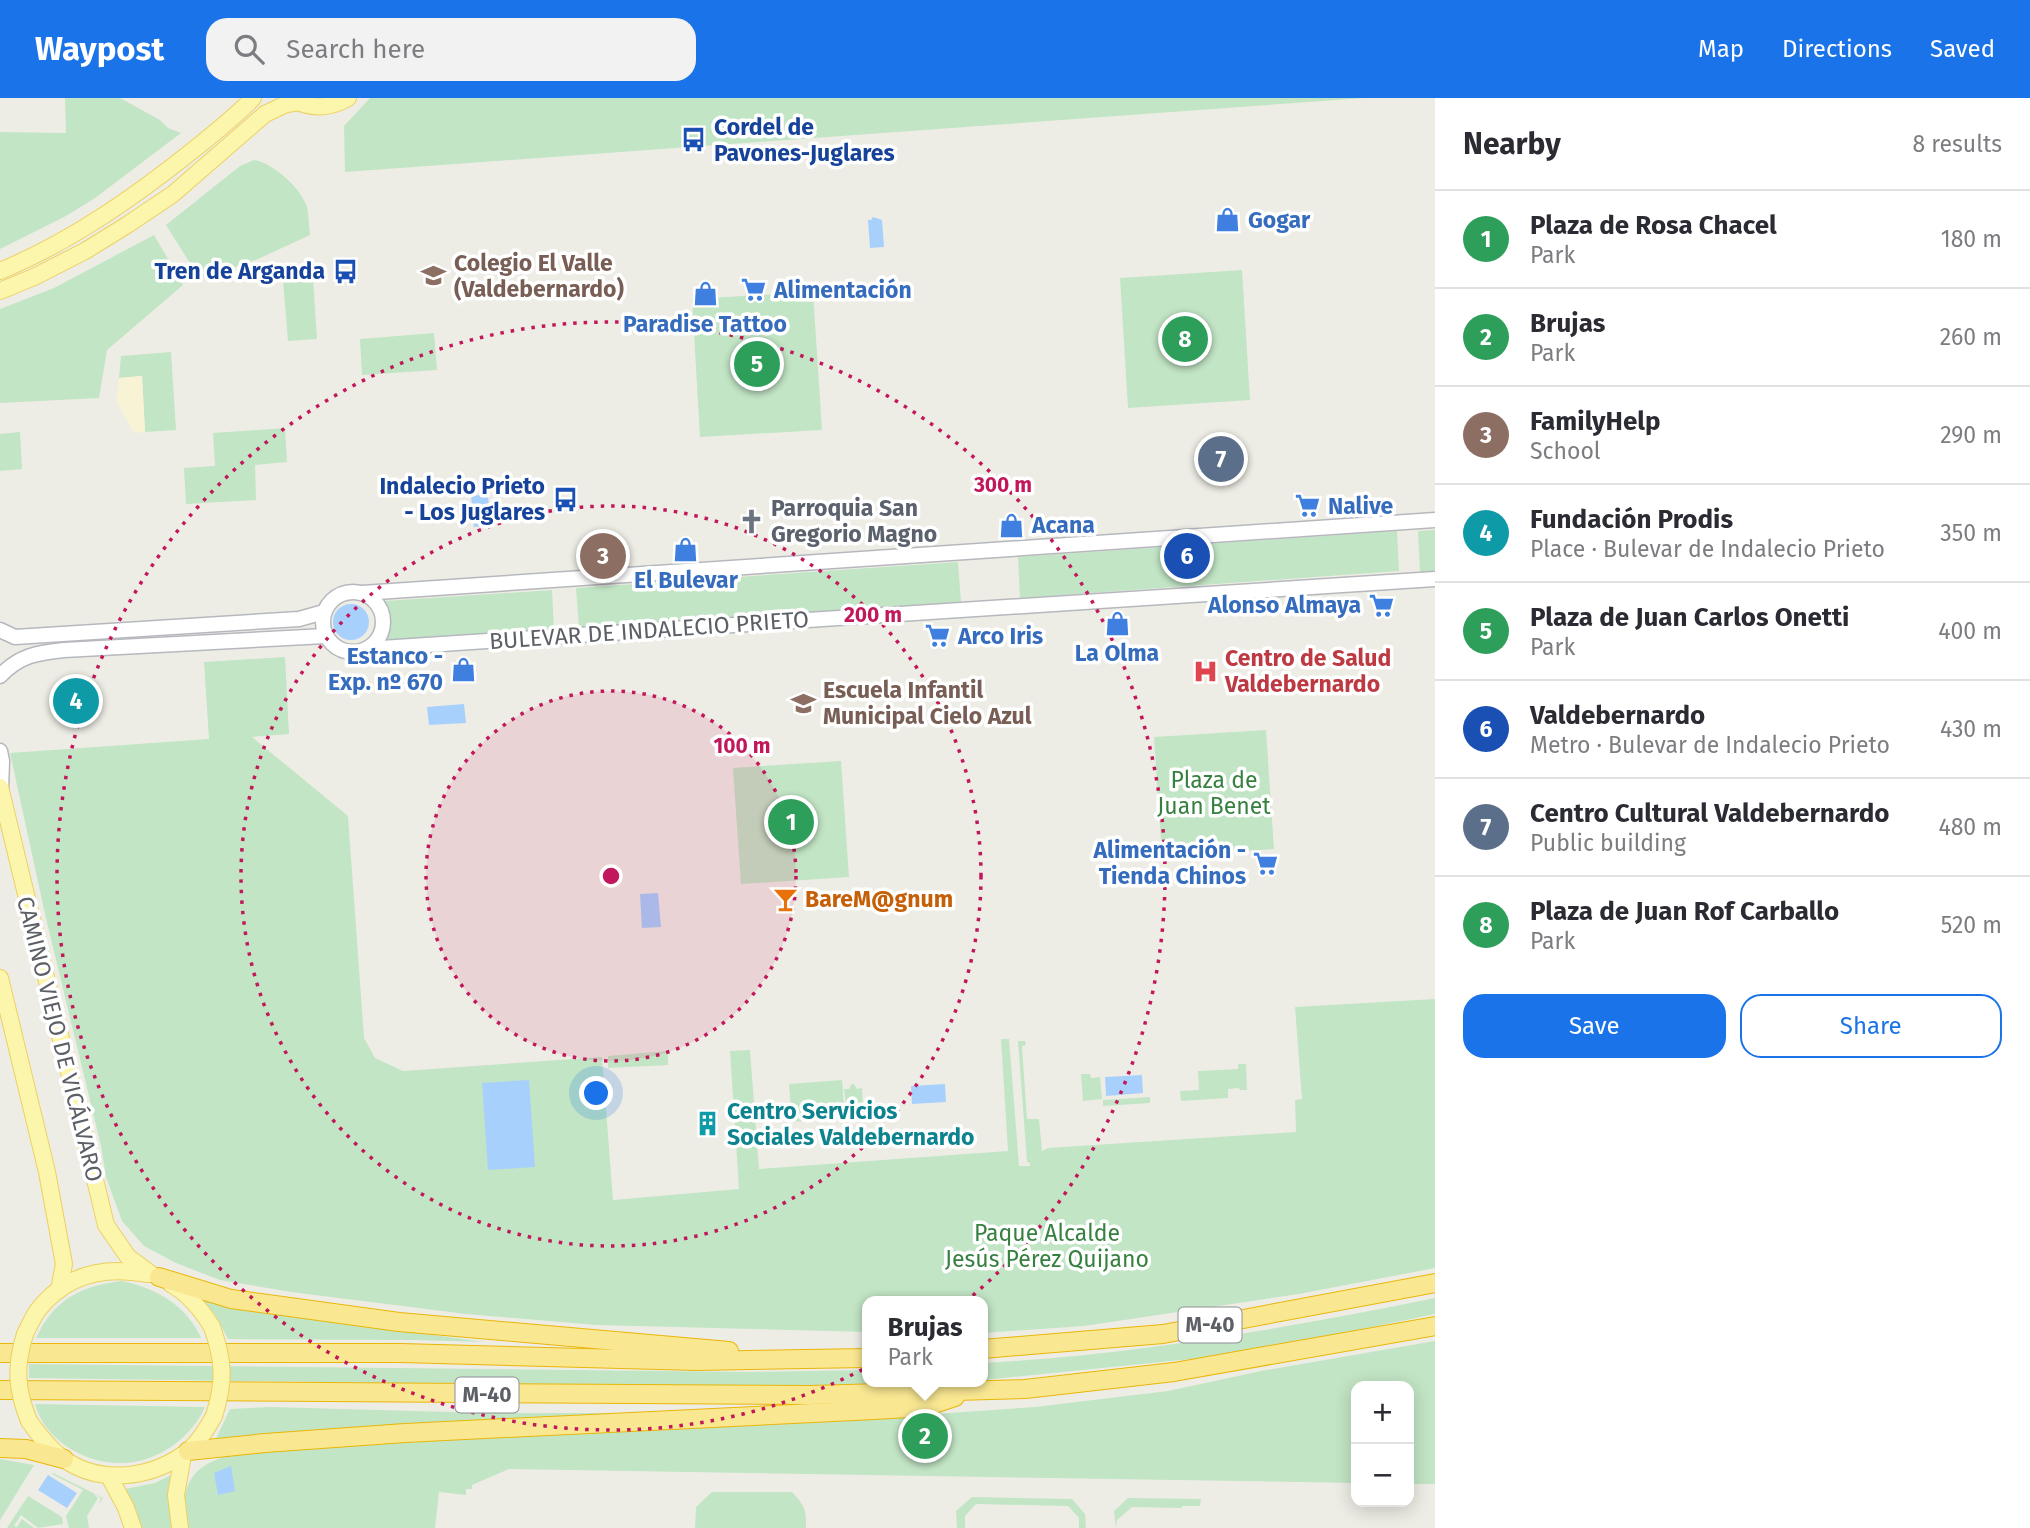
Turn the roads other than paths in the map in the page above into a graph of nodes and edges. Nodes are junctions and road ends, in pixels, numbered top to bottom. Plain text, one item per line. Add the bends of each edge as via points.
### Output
1 (253, 98) edge
2 (348, 98) edge
3 (294, 100) edge
4 (0, 271) edge
5 (0, 291) edge
6 (1435, 520) edge
7 (1435, 579) edge
8 (362, 593) junction
9 (324, 612) junction
10 (0, 630) edge
11 (326, 636) junction
12 (366, 649) junction
13 (0, 676) edge
14 (0, 751) edge
15 (0, 788) edge
16 (0, 978) edge
17 (155, 1276) junction
18 (1435, 1283) edge
19 (59, 1290) junction
20 (1435, 1326) edge
21 (988, 1349) edge
22 (0, 1353) edge
23 (862, 1357) edge
24 (809, 1359) junction
25 (0, 1390) edge
26 (974, 1391) junction
27 (0, 1448) edge
28 (186, 1453) junction
29 (64, 1459) junction
30 (109, 1476) junction
31 (133, 1528) edge
32 (180, 1528) edge

1 - 4 main road via 117,207
2 - 3 main road via 318,107
3 - 5 main road via 265,114 173,194 127,225 85,251
6 - 8 street
7 - 12 street, BULEVAR DE INDALECIO PRIETO
8 - 9 street via 337,596
8 - 12 street via 380,608 383,624 378,639
9 - 10 street via 299,619 15,637
9 - 11 street
11 - 12 street via 341,650
11 - 13 street via 44,652 21,658
14 - 15 street
15 - 17 main road, CAMINO VIEJO DE VICÁLVARO via 106,1225 128,1257
16 - 19 main road, CAMINO VIEJO DE VICÁLVARO via 47,1172 64,1264
17 - 19 main road via 125,1270 99,1272
17 - 24 highway via 231,1299 400,1322
17 - 28 main road, bridge via 190,1297 212,1327 221,1352 221,1396 205,1432
18 - 21 highway, M-40 via 1163,1334
19 - 29 main road, bridge via 39,1310 25,1334 18,1384 29,1421
20 - 26 highway, M-40 via 1174,1373
22 - 24 highway, M-40
23 - 24 highway, M-40
25 - 26 highway, M-40 via 768,1395
26 - 28 highway via 925,1407 405,1433
27 - 29 highway
28 - 30 main road via 152,1471
28 - 32 main road via 176,1495
29 - 30 main road
30 - 31 main road

